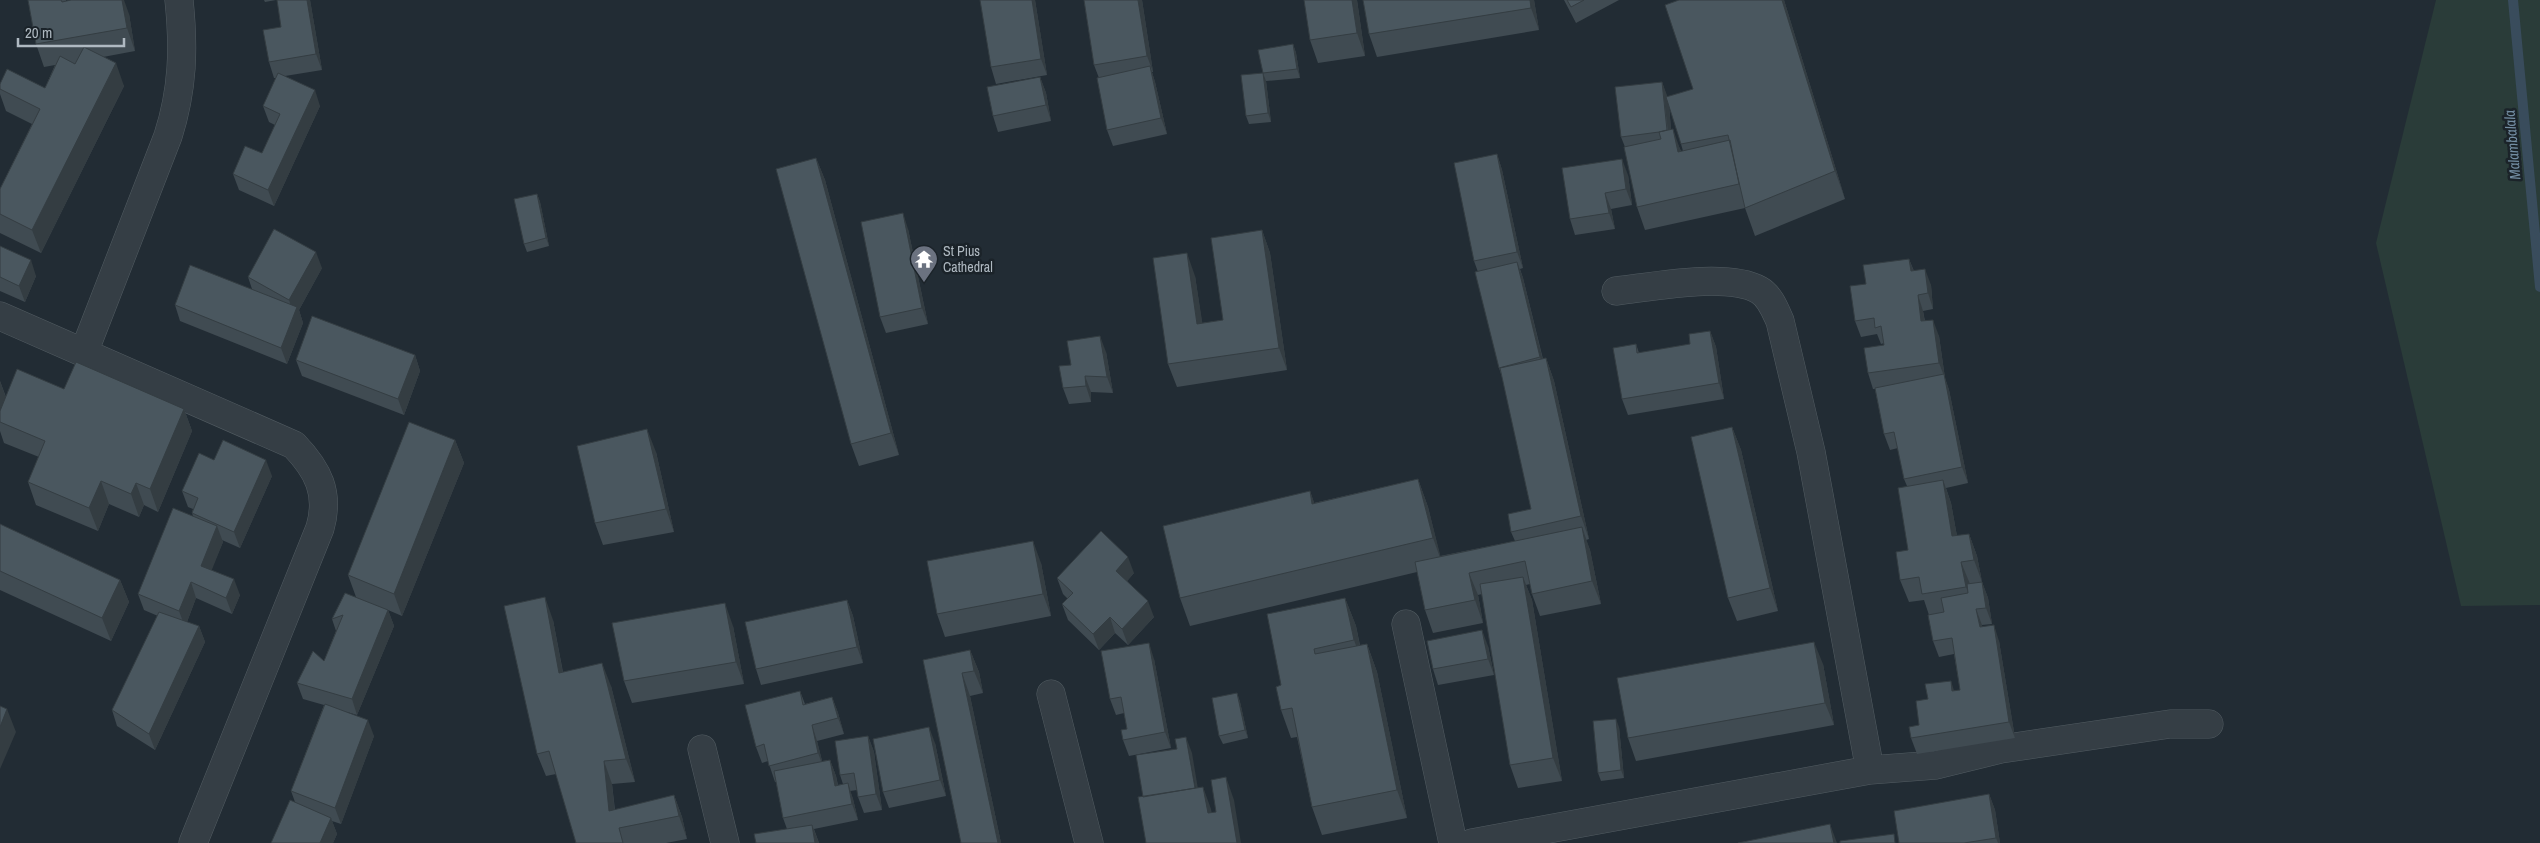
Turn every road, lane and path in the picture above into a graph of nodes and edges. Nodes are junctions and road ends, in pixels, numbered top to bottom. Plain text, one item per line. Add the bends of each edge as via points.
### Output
1 (179, 0) edge
2 (1616, 291) dead end
3 (0, 316) edge
4 (84, 352) junction
5 (1406, 624) dead end
6 (1051, 694) dead end
7 (2209, 724) dead end
8 (702, 749) dead end
9 (1870, 770) junction
10 (193, 843) edge
11 (725, 843) edge
12 (1088, 843) edge
13 (1453, 843) edge
14 (1472, 843) edge

1 - 4 street via 182,36 178,104
2 - 9 street via 1735,282 1759,290 1771,302 1780,321 1811,452
3 - 4 street
4 - 10 street via 294,445 310,462 321,486 325,511 320,528
5 - 13 street
6 - 12 street
7 - 9 street via 2170,724 2001,749 1936,765
8 - 11 street
9 - 14 street

